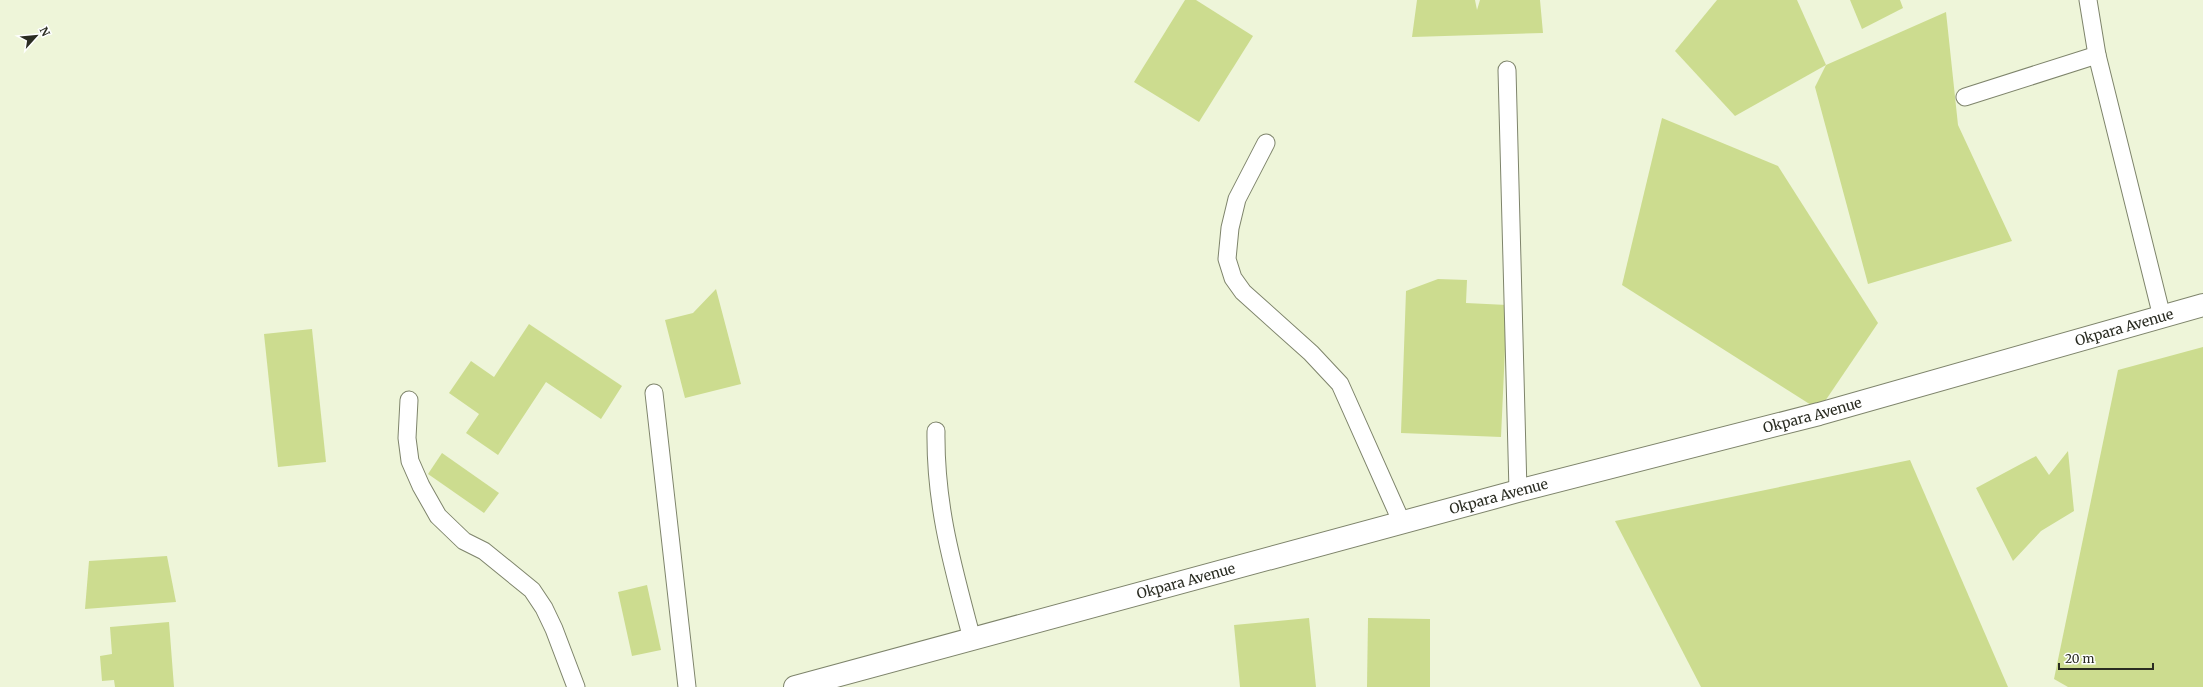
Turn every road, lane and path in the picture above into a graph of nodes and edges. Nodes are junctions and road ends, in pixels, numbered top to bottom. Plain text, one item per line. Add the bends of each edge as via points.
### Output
1 (2088, 0) edge
2 (2097, 55) junction
3 (1507, 70) dead end
4 (1965, 97) dead end
5 (1266, 143) dead end
6 (2203, 305) edge
7 (2162, 317) junction
8 (654, 393) dead end
9 (409, 400) dead end
10 (936, 432) dead end
11 (1518, 491) junction
12 (1402, 523) junction
13 (972, 639) junction
14 (576, 687) edge
15 (688, 687) edge
16 (795, 687) edge

1 - 2 lane
2 - 4 lane
2 - 7 lane
3 - 11 lane
5 - 12 lane via 1237,199 1230,228 1227,259 1233,278 1243,292 1311,353 1340,384
6 - 7 street, Okpara Avenue
7 - 11 street, Okpara Avenue via 1819,414
8 - 15 lane
9 - 14 lane via 407,438 410,461 438,516 464,541 484,551 532,590 554,629
10 - 13 lane via 940,508
11 - 12 street, Okpara Avenue
12 - 13 street, Okpara Avenue
13 - 16 street, Okpara Avenue

